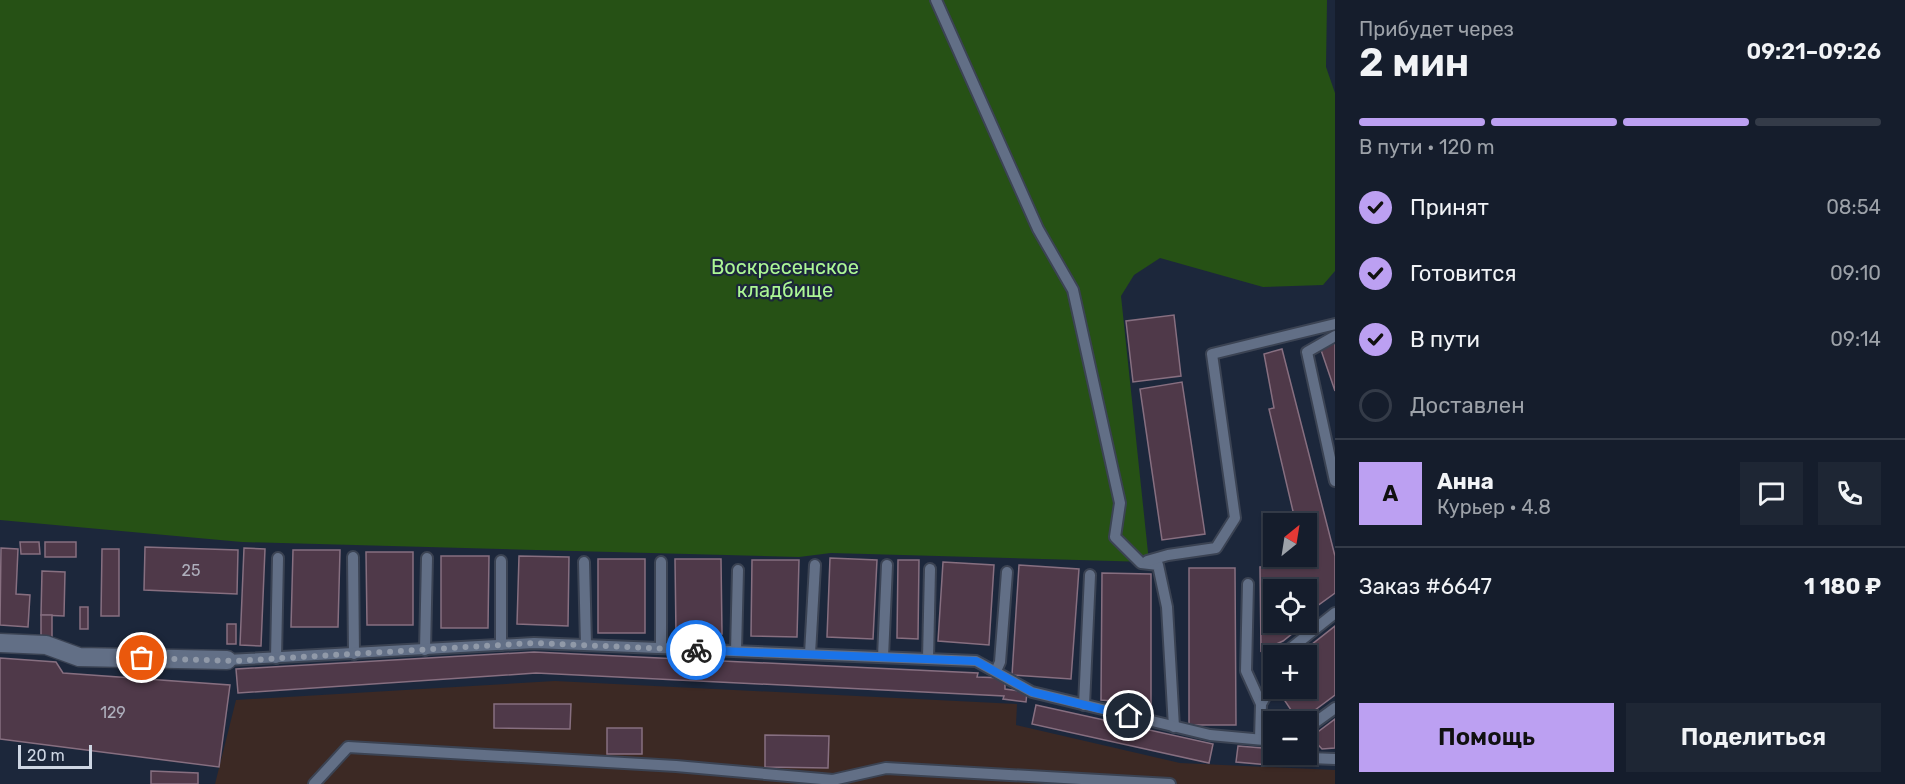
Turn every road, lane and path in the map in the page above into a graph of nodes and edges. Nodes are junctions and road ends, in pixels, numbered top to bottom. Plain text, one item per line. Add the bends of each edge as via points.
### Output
1 (936, 0) edge
2 (1335, 324) edge
3 (1335, 336) edge
4 (1335, 481) edge
5 (353, 557) dead end
6 (278, 558) dead end
7 (427, 558) dead end
8 (501, 561) dead end
9 (584, 562) dead end
10 (661, 562) dead end
11 (1141, 563) junction
12 (887, 565) dead end
13 (815, 566) dead end
14 (930, 569) dead end
15 (738, 570) dead end
16 (1006, 572) dead end
17 (1090, 575) dead end
18 (1248, 584) dead end
19 (1335, 613) edge
20 (0, 643) edge
21 (501, 645) junction
22 (586, 645) junction
23 (1295, 645) edge
24 (661, 648) junction
25 (425, 650) junction
26 (736, 651) junction
27 (354, 654) junction
28 (810, 654) junction
29 (883, 657) junction
30 (276, 658) junction
31 (928, 659) junction
32 (227, 660) joint
33 (996, 671) junction
34 (1264, 699) edge
35 (1261, 704) junction
36 (1084, 705) junction
37 (1335, 708) edge
38 (1317, 721) edge
39 (1174, 727) junction
40 (1260, 739) junction
41 (1263, 739) edge
42 (1317, 758) edge
43 (1335, 759) edge
44 (1106, 782) edge
45 (314, 784) edge
46 (1170, 784) edge

1 - 11 lane via 1038,229 1073,290 1120,503 1115,537
2 - 11 lane via 1212,354 1235,518 1216,548
3 - 4 lane via 1307,352
5 - 27 lane
6 - 30 lane
7 - 25 lane
8 - 21 lane
9 - 22 lane
10 - 24 lane
11 - 39 lane via 1158,565 1167,607
12 - 29 lane
13 - 28 lane
14 - 31 lane
15 - 26 lane
16 - 33 lane via 1000,662
17 - 36 lane
18 - 35 lane via 1246,672
19 - 23 lane
20 - 32 street via 46,645 79,657
21 - 22 lane
21 - 25 lane
22 - 24 lane
24 - 26 lane
25 - 27 lane
26 - 28 lane
27 - 30 lane
28 - 29 lane
29 - 31 lane
30 - 32 lane
31 - 33 lane via 976,661
33 - 36 lane via 1032,692
34 - 35 lane
35 - 40 lane
36 - 39 lane
37 - 38 lane
39 - 40 lane
40 - 41 lane
42 - 43 lane
44 - 45 lane via 886,768 833,780 676,766 348,747
44 - 46 lane

